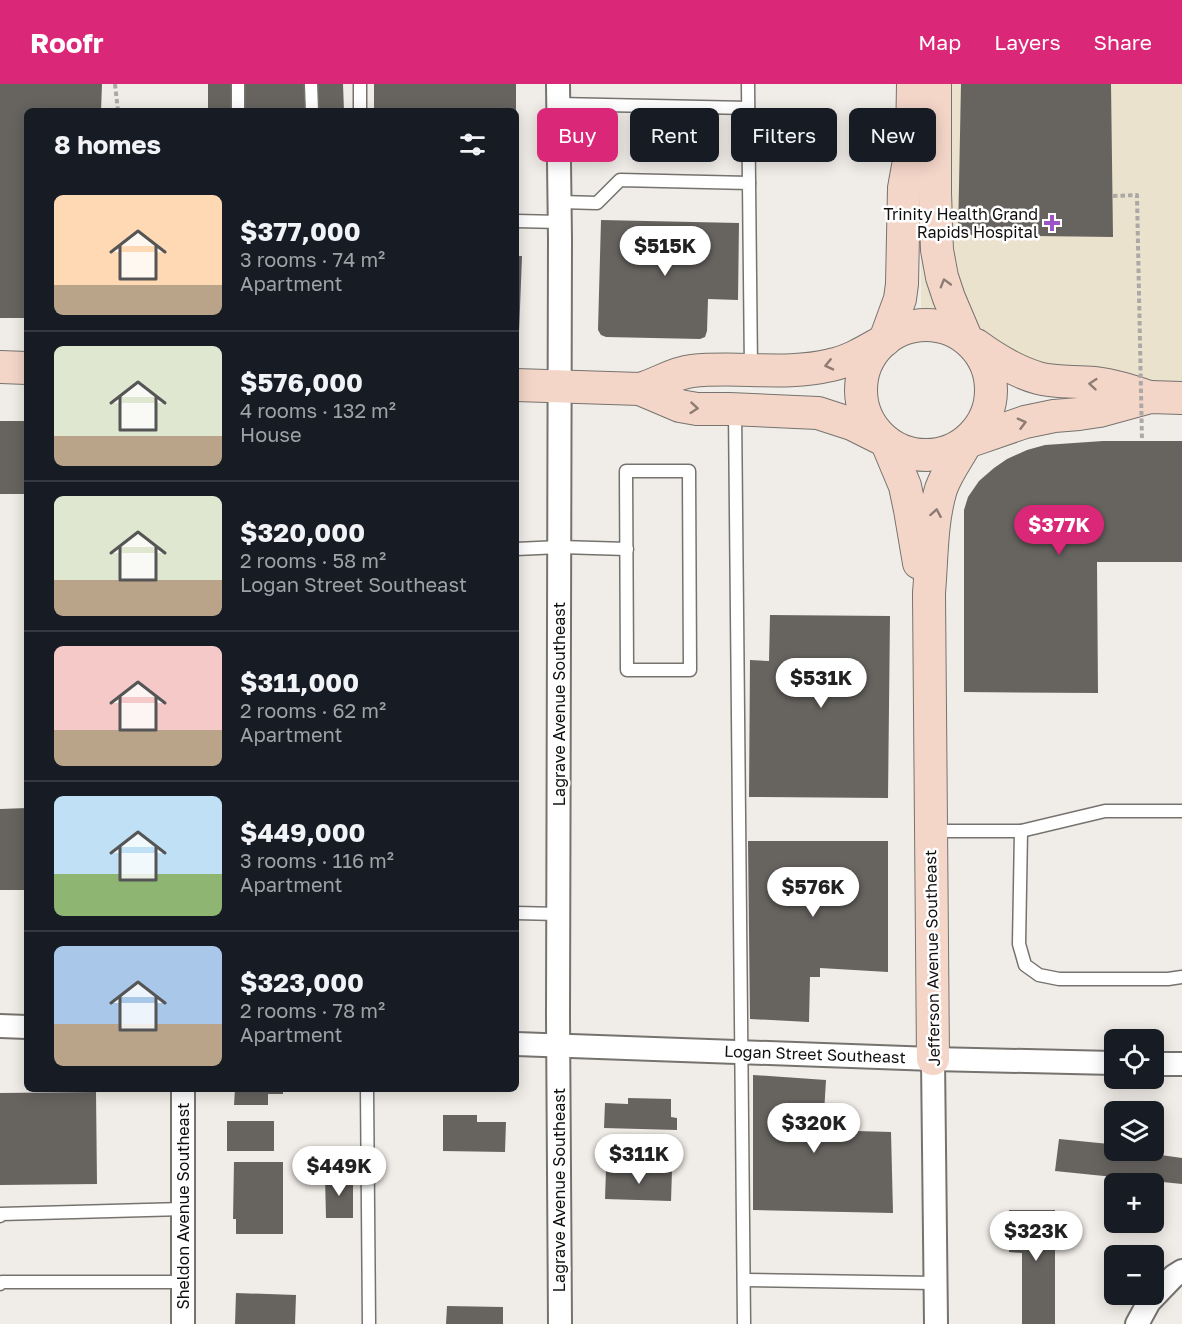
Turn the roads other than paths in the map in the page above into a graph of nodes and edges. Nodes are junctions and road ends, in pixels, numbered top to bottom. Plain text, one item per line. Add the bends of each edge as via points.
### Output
1 (238, 84) edge
2 (311, 84) edge
3 (360, 84) edge
4 (748, 84) edge
5 (913, 84) edge
6 (935, 84) edge
7 (558, 94) edge
8 (238, 108) edge
9 (312, 108) edge
10 (360, 108) edge
11 (748, 108) joint
12 (749, 162) edge
13 (749, 183) junction
14 (560, 212) junction
15 (519, 220) edge
16 (967, 339) junction
17 (883, 340) junction
18 (0, 367) edge
19 (24, 368) edge
20 (751, 370) junction
21 (519, 385) edge
22 (560, 386) junction
23 (640, 389) junction
24 (1149, 398) junction
25 (1182, 398) edge
26 (735, 409) junction
27 (886, 442) junction
28 (966, 442) junction
29 (560, 547) junction
30 (519, 549) edge
31 (627, 549) junction
32 (928, 592) junction
33 (1182, 811) edge
34 (931, 831) junction
35 (1021, 831) junction
36 (519, 913) edge
37 (558, 914) junction
38 (1182, 977) edge
39 (0, 1026) edge
40 (24, 1027) edge
41 (519, 1044) edge
42 (558, 1045) junction
43 (742, 1052) junction
44 (933, 1059) junction
45 (1104, 1063) edge
46 (1164, 1064) edge
47 (1182, 1064) edge
48 (183, 1092) edge
49 (367, 1092) edge
50 (183, 1209) junction
51 (0, 1216) edge
52 (1182, 1271) edge
53 (744, 1280) junction
54 (1, 1281) edge
55 (183, 1282) junction
56 (935, 1283) junction
57 (183, 1324) edge
58 (369, 1324) edge
59 (560, 1324) edge
60 (744, 1324) edge
61 (936, 1324) edge
62 (1137, 1324) edge

1 - 8 lane
2 - 9 lane
3 - 10 lane
4 - 11 lane
5 - 17 main road via 912,144 904,188 902,284
16 -> 6 main road via 949,298 937,250
7 - 11 lane
7 - 14 street, Lagrave Avenue Southeast
12 - 13 lane
13 - 14 lane via 620,180 597,203
13 - 20 lane
14 - 15 lane
14 - 22 street, Lagrave Avenue Southeast
16 - 17 main road via 946,328 921,325
24 -> 16 main road via 1095,383 1040,379 995,359
16 - 28 main road via 988,366 992,399 979,430
17 -> 20 main road via 833,365
17 - 27 main road via 864,368 861,400 874,430
18 - 19 main road
20 - 23 main road via 681,373
21 - 22 main road
22 - 23 main road
22 - 29 street, Lagrave Avenue Southeast
23 -> 26 main road via 680,406
24 - 25 main road
28 -> 24 main road via 1024,422 1099,411
26 - 27 main road via 818,413 852,424
26 - 43 lane
27 - 28 main road via 920,455 945,453
27 - 32 main road, Jefferson Avenue Southeast via 905,486
32 -> 28 main road, Jefferson Avenue Southeast via 938,503 946,476
29 - 30 lane
29 - 31 lane
29 - 37 street, Lagrave Avenue Southeast
31 - 31 lane via 627,670 690,670 689,471 626,471
32 - 34 main road, Jefferson Avenue Southeast
33 - 35 lane via 1105,811
34 - 35 lane
34 - 44 main road, Jefferson Avenue Southeast
35 - 38 lane via 1019,944 1025,965 1039,975 1059,979
36 - 37 lane
37 - 42 street, Lagrave Avenue Southeast
39 - 40 street
41 - 42 street, Logan Street Southeast
42 - 43 street, Logan Street Southeast
42 - 59 street, Lagrave Avenue Southeast
43 - 44 street, Logan Street Southeast
43 - 53 lane
44 - 45 street, Logan Street Southeast
44 - 56 street, Jefferson Avenue Southeast
46 - 47 street
48 - 50 street, Sheldon Avenue Southeast
49 - 58 lane
50 - 51 lane
50 - 55 street, Sheldon Avenue Southeast
52 - 62 street via 1149,1302
53 - 56 lane
53 - 60 lane
54 - 55 lane
55 - 57 street, Sheldon Avenue Southeast
56 - 61 street, Jefferson Avenue Southeast

